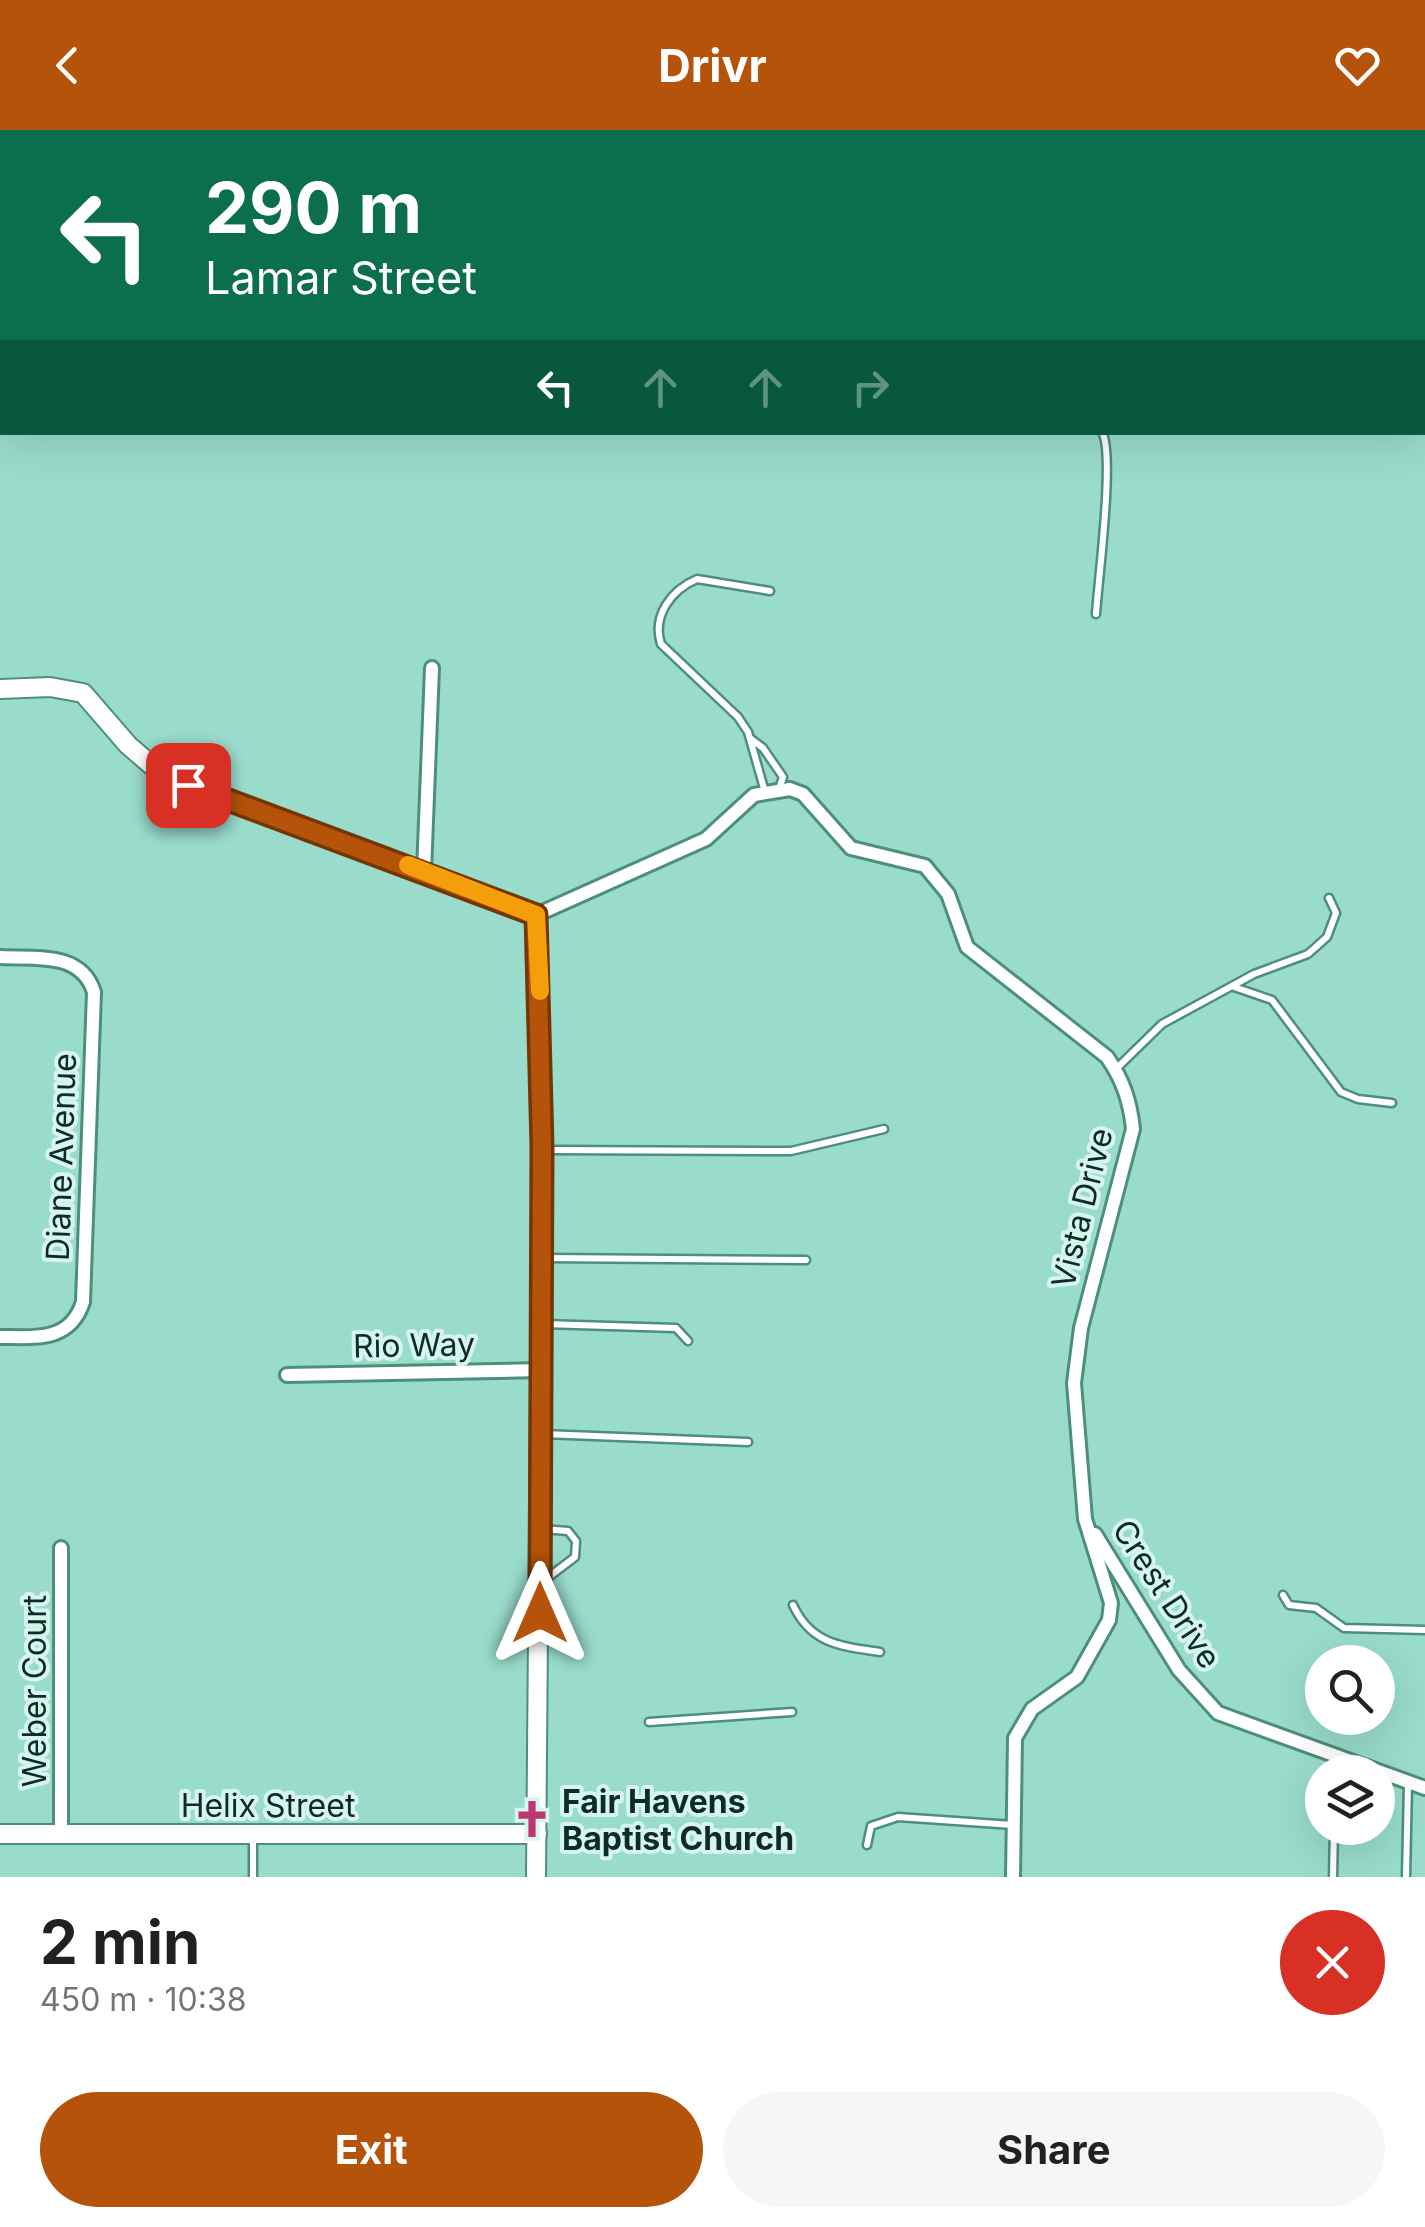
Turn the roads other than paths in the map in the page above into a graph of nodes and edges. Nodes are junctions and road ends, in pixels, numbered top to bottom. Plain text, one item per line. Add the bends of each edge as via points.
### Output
1 (1104, 435) edge
2 (770, 591) dead end
3 (1096, 614) dead end
4 (432, 668) dead end
5 (0, 689) edge
6 (750, 738) junction
7 (772, 791) junction
8 (424, 872) junction
9 (1330, 898) dead end
10 (536, 915) junction
11 (0, 957) edge
12 (1232, 987) junction
13 (1116, 1069) junction
14 (1392, 1103) dead end
15 (884, 1129) dead end
16 (542, 1146) junction
17 (542, 1258) junction
18 (806, 1260) dead end
19 (542, 1324) junction
20 (0, 1337) edge
21 (688, 1341) dead end
22 (542, 1370) junction
23 (287, 1374) dead end
24 (541, 1434) junction
25 (748, 1442) dead end
26 (1085, 1519) junction
27 (541, 1529) junction
28 (61, 1548) dead end
29 (541, 1583) junction
30 (1283, 1595) dead end
31 (793, 1605) dead end
32 (1425, 1630) edge
33 (880, 1652) dead end
34 (792, 1712) dead end
35 (649, 1722) dead end
36 (1340, 1755) edge
37 (1395, 1777) edge
38 (1408, 1782) junction
39 (1425, 1788) edge
40 (1014, 1825) junction
41 (61, 1833) junction
42 (0, 1834) edge
43 (537, 1834) junction
44 (254, 1835) junction
45 (867, 1845) dead end
46 (1334, 1845) edge
47 (254, 1877) edge
48 (536, 1877) edge
49 (1013, 1877) edge
50 (1333, 1877) edge
51 (1406, 1877) edge

1 - 3 lane
2 - 6 lane via 696,579 672,596 658,620 662,644 738,716
4 - 8 street
5 - 8 street via 73,689 162,771
6 - 7 lane
6 - 7 lane via 782,776
7 - 10 street via 754,795 706,839
7 - 13 street, Vista Drive via 803,794 852,848 925,866 948,894 967,947
8 - 10 street
9 - 12 lane via 1336,913 1320,945
10 - 16 street
11 - 20 street, Diane Avenue via 60,960 82,971 94,992 83,1302 67,1329 54,1336
12 - 13 lane via 1162,1024
12 - 14 lane via 1272,1000 1342,1092
13 - 26 street, Vista Drive via 1133,1129 1080,1328 1074,1383
15 - 16 lane via 758,1153 551,1154
16 - 17 street
17 - 18 lane
17 - 19 street
19 - 21 lane via 676,1328
19 - 22 street
22 - 23 street, Rio Way
22 - 24 street
24 - 25 lane
24 - 27 street
26 - 36 street, Crest Drive via 1179,1670 1218,1713
26 - 40 street, Vista Drive via 1109,1620 1077,1677 1032,1709 1016,1738
27 - 29 street
27 - 29 lane via 568,1531 576,1541 574,1558
28 - 41 street, Weber Court
29 - 43 street
30 - 32 lane via 1288,1604 1316,1608 1344,1628
31 - 33 lane via 804,1629
34 - 35 lane
37 - 38 street, Crest Drive
38 - 39 street, Crest Drive
38 - 51 lane
40 - 45 lane via 898,1817 871,1826
40 - 49 street, Vista Drive
41 - 42 street, Helix Street
41 - 44 street, Helix Street
43 - 44 street, Helix Street
43 - 48 street
44 - 47 lane
46 - 50 lane

